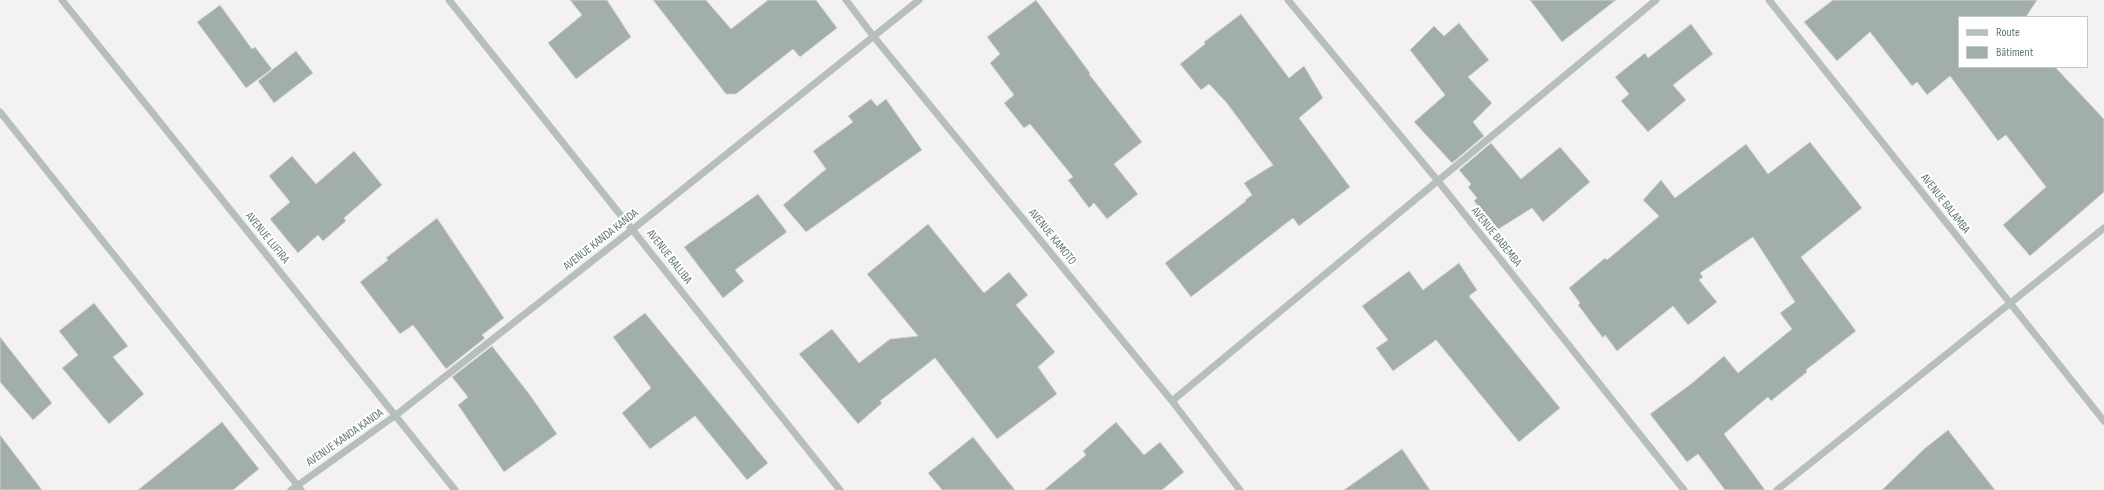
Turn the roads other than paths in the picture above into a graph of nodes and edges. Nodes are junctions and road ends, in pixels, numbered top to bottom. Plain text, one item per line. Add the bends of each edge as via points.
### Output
1 (62, 0) edge
2 (449, 0) edge
3 (846, 0) edge
4 (919, 0) edge
5 (1288, 0) edge
6 (1656, 0) edge
7 (1769, 0) edge
8 (874, 37) junction
9 (0, 112) edge
10 (1438, 181) junction
11 (2104, 228) edge
12 (633, 229) junction
13 (2010, 302) junction
14 (1172, 401) junction
15 (396, 415) junction
16 (2104, 421) edge
17 (296, 488) edge
18 (455, 490) edge
19 (840, 490) edge
20 (1240, 490) edge
21 (1684, 490) edge
22 (1777, 490) edge

1 - 15 street, AVENUE LUFIRA
2 - 12 street, AVENUE BALUBA
3 - 8 street, AVENUE KAMOTO
4 - 8 street, AVENUE KANDA KANDA
5 - 10 street, AVENUE BABEMBA
6 - 10 street
7 - 13 street, AVENUE BALAMBA
8 - 12 street, AVENUE KANDA KANDA
8 - 14 street, AVENUE KAMOTO
9 - 17 street
10 - 14 street
10 - 21 street, AVENUE BABEMBA
11 - 13 street
12 - 15 street, AVENUE KANDA KANDA
12 - 19 street, AVENUE BALUBA
13 - 16 street, AVENUE BALAMBA
13 - 22 street
14 - 20 street, AVENUE KAMOTO
15 - 17 street, AVENUE KANDA KANDA
15 - 18 street, AVENUE LUFIRA

